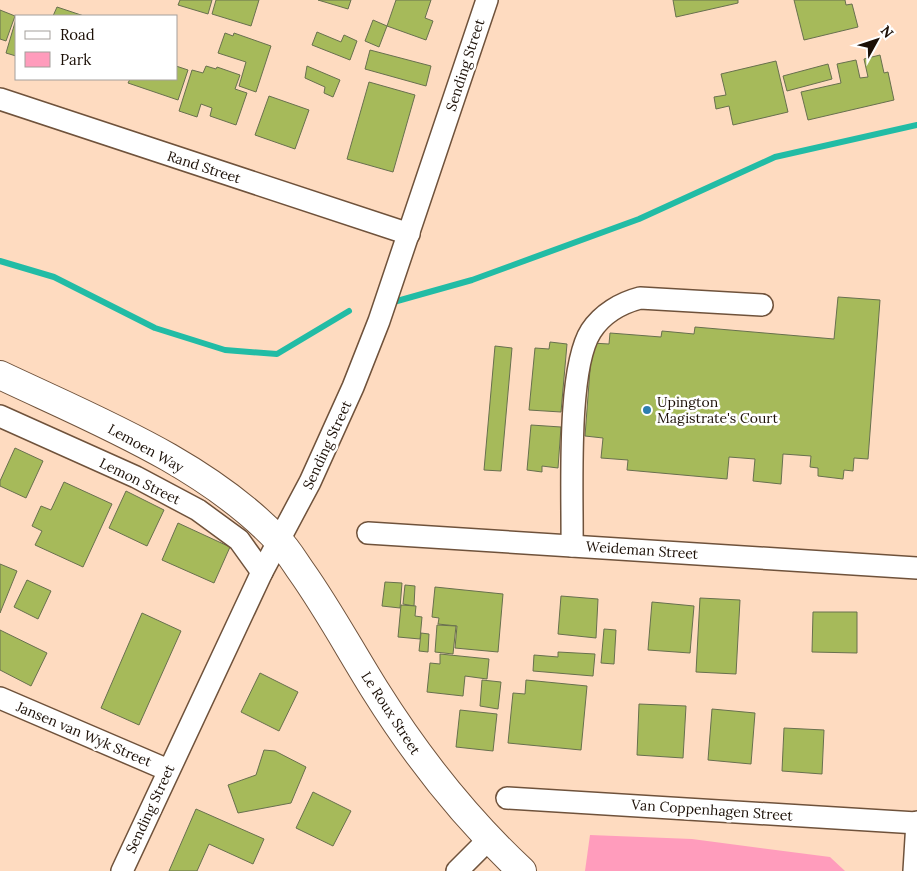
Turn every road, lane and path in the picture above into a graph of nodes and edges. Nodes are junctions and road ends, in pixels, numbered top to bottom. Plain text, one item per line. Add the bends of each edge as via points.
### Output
1 (486, 0) edge
2 (0, 99) edge
3 (409, 234) junction
4 (762, 305) dead end
5 (0, 375) edge
6 (0, 416) edge
7 (368, 533) dead end
8 (279, 541) junction
9 (572, 546) junction
10 (917, 568) edge
11 (262, 572) junction
12 (0, 698) edge
13 (168, 770) junction
14 (507, 798) dead end
15 (917, 823) edge
16 (488, 840) junction
17 (915, 870) edge
18 (122, 871) edge
19 (457, 871) edge
20 (522, 871) edge

1 - 3 street, Sending Street
2 - 3 street, Rand Street
3 - 8 street, Sending Street via 353,388
4 - 9 street via 640,298 622,303 591,330 583,346 575,396
5 - 8 highway, Lemoen Way via 140,442 230,497
6 - 11 street, Lemon Street via 136,477 198,510 239,540
7 - 9 street, Weideman Street
8 - 11 street, Sending Street
8 - 16 highway, Le Roux Street via 307,579 419,756
9 - 10 street, Weideman Street
11 - 13 street, Sending Street
12 - 13 street, Jansen van Wyk Street
13 - 18 street, Sending Street
14 - 15 street, Van Coppenhagen Street
15 - 17 street
16 - 19 street
16 - 20 highway, Le Roux Street

